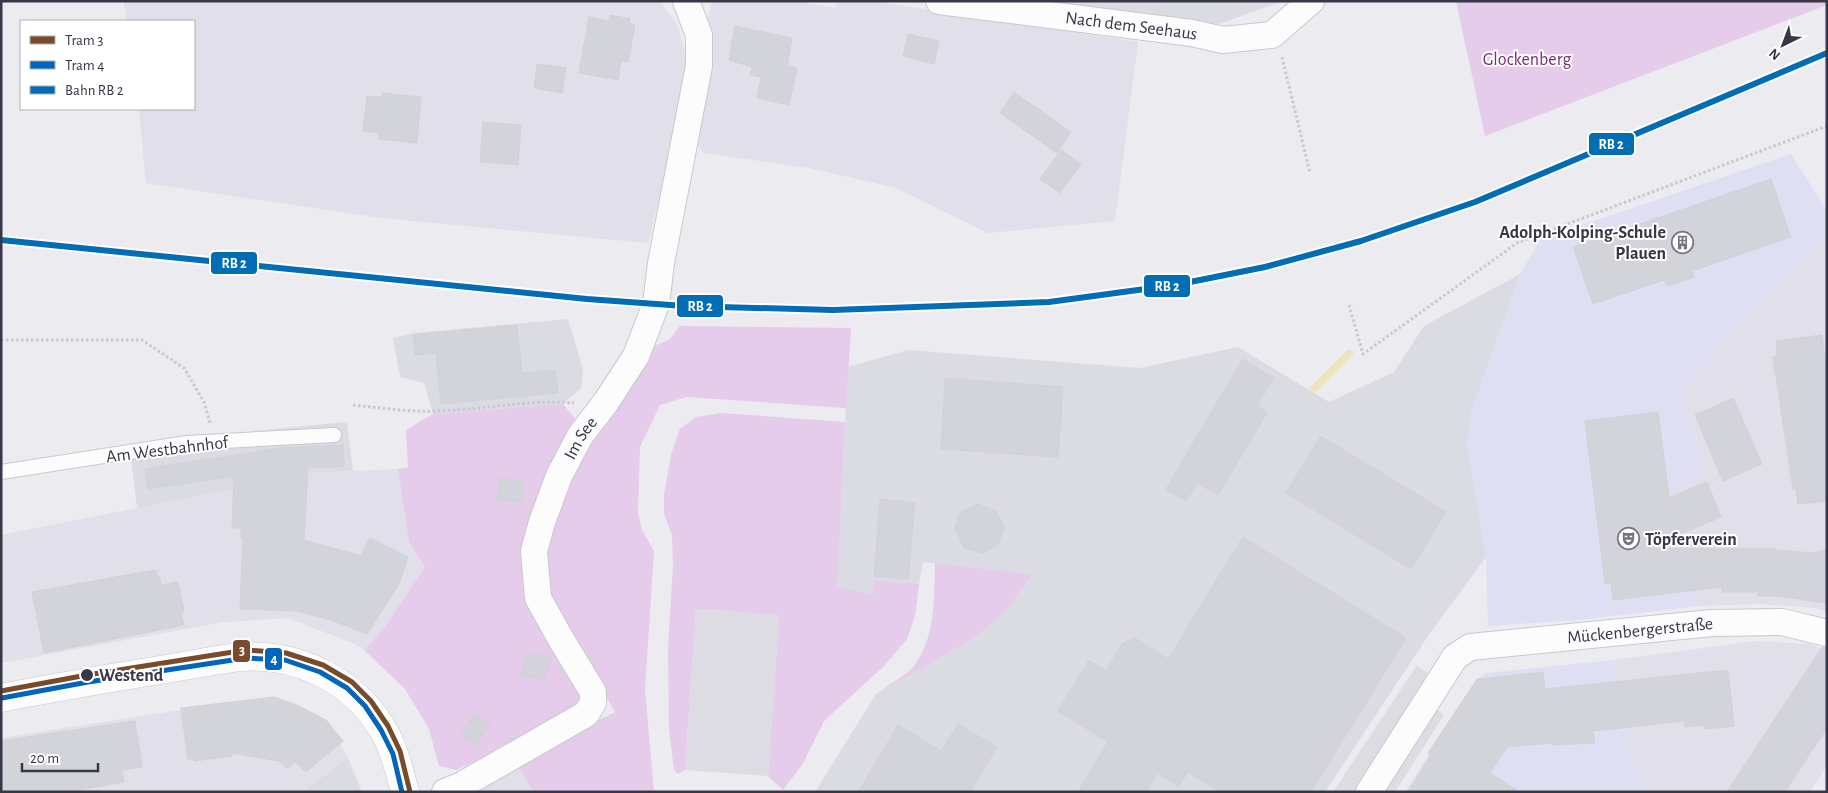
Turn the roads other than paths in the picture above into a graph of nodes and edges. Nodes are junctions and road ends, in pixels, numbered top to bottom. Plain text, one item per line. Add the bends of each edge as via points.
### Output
1 (686, 1) edge
2 (939, 1) edge
3 (1310, 1) edge
4 (334, 435) dead end
5 (1, 472) edge
6 (1827, 633) edge
7 (1, 698) edge
8 (405, 792) edge
9 (444, 792) edge
10 (1369, 792) edge

1 - 9 street, Im See via 699,35 700,66 661,263 656,304 636,356 580,436 559,476 534,551 538,598 594,692 593,703 586,714 462,785
2 - 3 street, Nach dem Seehaus via 1192,33 1223,40 1272,35
4 - 5 lane, Am Westbahnhof via 187,443
6 - 10 street, Mückenbergerstraße via 1782,622 1712,623 1470,647 1455,657
7 - 8 street via 242,657 284,659 319,671 346,687 366,706 383,728

